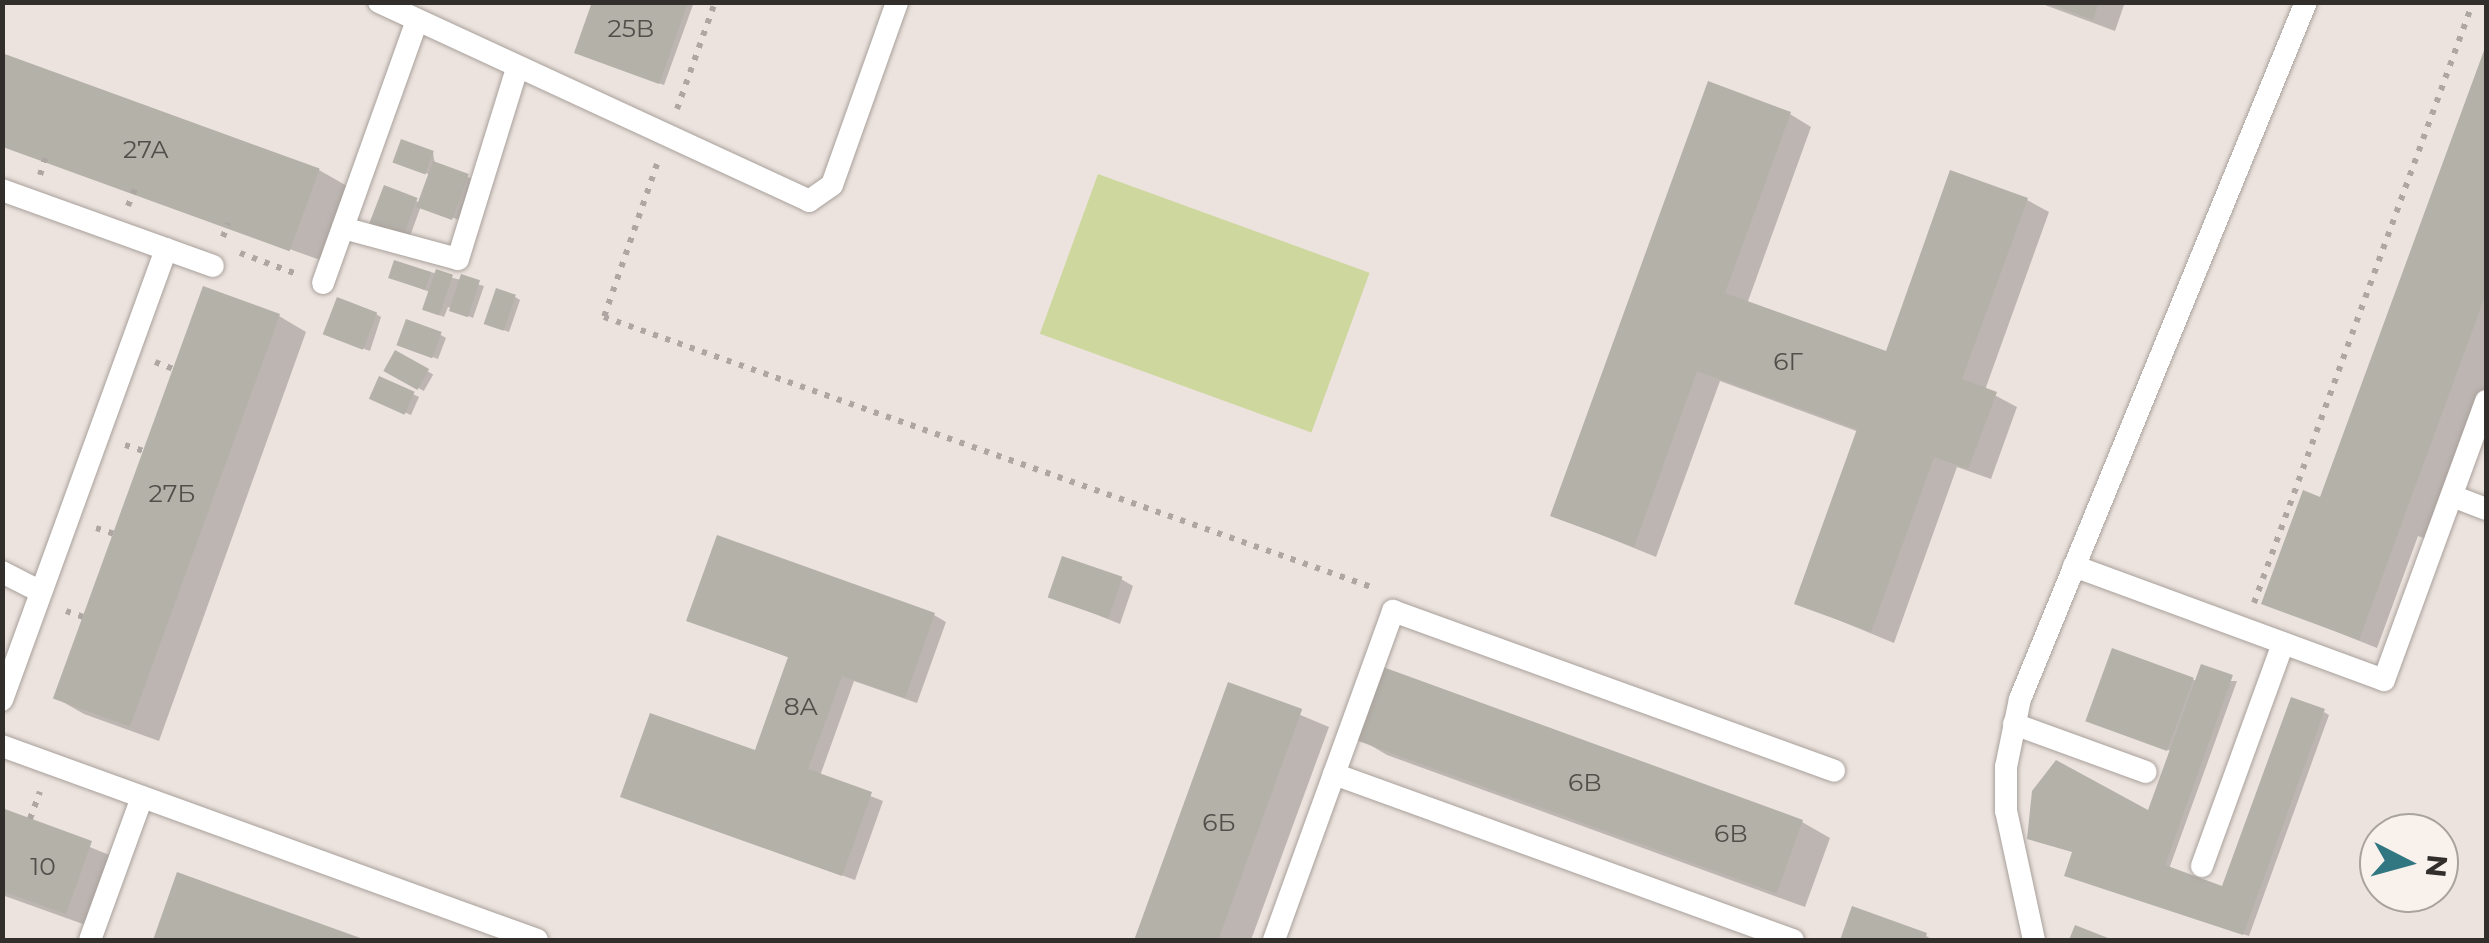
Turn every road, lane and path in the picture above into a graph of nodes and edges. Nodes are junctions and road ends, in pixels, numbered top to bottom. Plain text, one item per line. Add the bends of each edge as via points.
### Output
1 (379, 2) edge
2 (715, 2) edge
3 (897, 2) edge
4 (2306, 2) edge
5 (2473, 2) edge
6 (418, 21) junction
7 (518, 68) junction
8 (666, 138) junction
9 (2, 190) edge
10 (343, 228) junction
11 (166, 250) junction
12 (212, 266) dead end
13 (323, 283) dead end
14 (2486, 401) edge
15 (2452, 496) junction
16 (2486, 508) edge
17 (2074, 566) junction
18 (2, 572) edge
19 (42, 592) junction
20 (1393, 611) junction
21 (2244, 629) junction
22 (2283, 643) junction
23 (2, 700) edge
24 (2014, 724) junction
25 (2, 746) edge
26 (1834, 771) dead end
27 (2146, 772) dead end
28 (1334, 774) junction
29 (142, 797) junction
30 (2202, 866) dead end
31 (90, 940) edge
32 (538, 940) edge
33 (1274, 940) edge
34 (1794, 940) edge
35 (2034, 940) edge

1 - 6 lane
2 - 8 path
3 - 8 lane via 832,185 818,198 789,196
4 - 17 lane
5 - 21 path
6 - 7 lane
6 - 10 lane
7 - 8 lane
7 - 10 lane via 458,259
8 - 20 path via 604,317 1398,597
9 - 11 lane
10 - 13 lane
11 - 12 lane
11 - 19 lane
14 - 15 lane
15 - 16 lane
15 - 22 lane via 2384,680
17 - 21 lane
17 - 24 lane
18 - 19 lane
19 - 23 lane
20 - 26 lane
20 - 28 lane
21 - 22 lane
22 - 30 lane
24 - 27 lane
24 - 35 lane via 2006,811
25 - 29 lane
28 - 33 lane
28 - 34 lane
29 - 31 lane
29 - 32 lane

